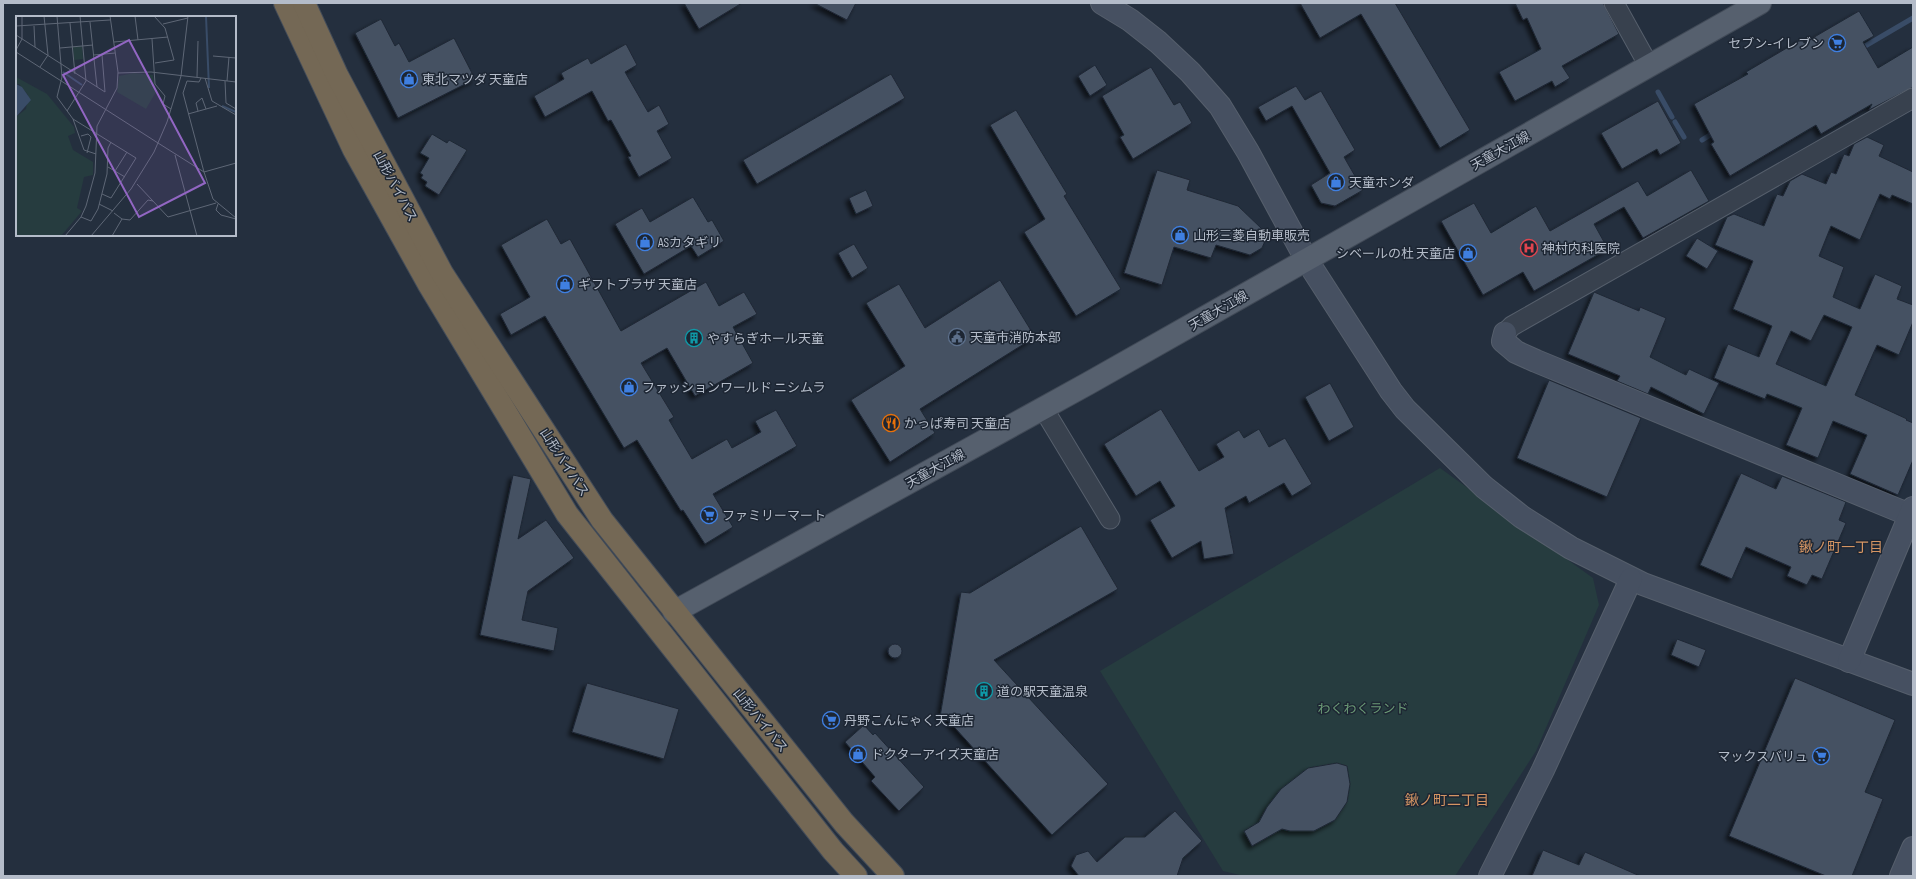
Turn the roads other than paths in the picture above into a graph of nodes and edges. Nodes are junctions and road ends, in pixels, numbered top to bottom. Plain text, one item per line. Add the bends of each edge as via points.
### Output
1 (285, 3) edge
2 (304, 3) edge
3 (1102, 3) edge
4 (1614, 3) edge
5 (1760, 3) edge
6 (1649, 66) junction
7 (1913, 98) edge
8 (1306, 259) junction
9 (1505, 333) joint
10 (1043, 408) junction
11 (1911, 512) edge
12 (1110, 518) dead end
13 (1631, 579) junction
14 (674, 612) junction
15 (1849, 661) junction
16 (1913, 684) edge
17 (1913, 848) edge
18 (856, 876) edge
19 (893, 876) edge
20 (1490, 876) edge
21 (1901, 876) edge

1 - 18 highway, 山形バイパス via 358,156 428,283 567,514 814,827
2 - 14 highway, 山形バイパス via 337,75 442,273 602,520
3 - 8 street via 1130,20 1158,42 1190,72 1220,106
4 - 6 street
5 - 6 main road, 天童大江線
6 - 8 main road, 天童大江線
7 - 9 street via 1512,326
8 - 10 main road, 天童大江線
8 - 13 street via 1391,391 1405,409 1468,473 1522,518 1571,548
9 - 11 street via 1503,341 1506,346 1536,361
10 - 12 street
10 - 14 main road, 天童大江線
11 - 15 street
13 - 15 street
13 - 20 street via 1540,777
14 - 19 highway, 山形バイパス via 844,823
15 - 16 street
17 - 21 street

